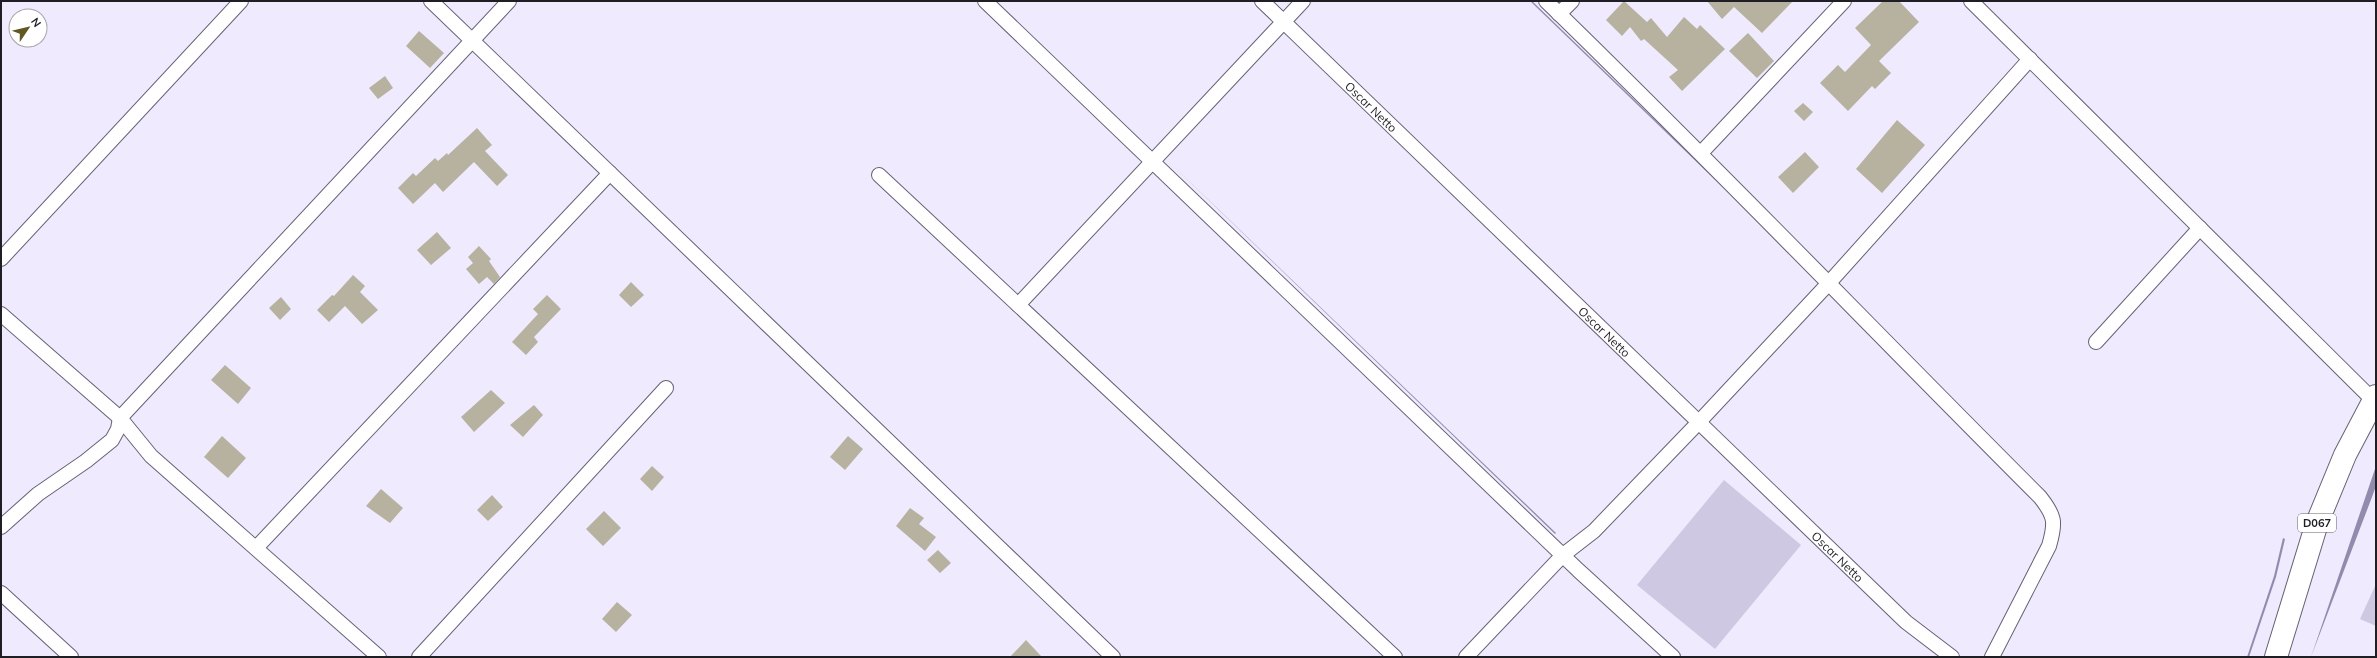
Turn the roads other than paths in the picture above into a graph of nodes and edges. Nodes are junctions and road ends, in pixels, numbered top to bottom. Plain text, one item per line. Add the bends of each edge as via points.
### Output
1 (241, 1) edge
2 (431, 1) edge
3 (510, 1) edge
4 (985, 1) edge
5 (1262, 1) edge
6 (1303, 1) edge
7 (1546, 1) edge
8 (1572, 1) edge
9 (1844, 1) edge
10 (1971, 1) edge
11 (1560, 14) junction
12 (1283, 22) junction
13 (472, 41) junction
14 (2030, 59) junction
15 (1701, 153) junction
16 (1153, 162) junction
17 (610, 173) junction
18 (879, 175) dead end
19 (2200, 228) junction
20 (1, 259) edge
21 (1828, 284) junction
22 (1018, 305) junction
23 (1, 314) edge
24 (2096, 342) dead end
25 (666, 388) dead end
26 (2374, 398) edge
27 (120, 418) junction
28 (1698, 423) junction
29 (1, 527) edge
30 (256, 548) junction
31 (1563, 555) junction
32 (1, 593) edge
33 (71, 657) edge
34 (380, 657) edge
35 (419, 657) edge
36 (1113, 657) edge
37 (1395, 657) edge
38 (1466, 657) edge
39 (1673, 657) edge
40 (1952, 657) edge
41 (1992, 657) edge
42 (2276, 657) edge

1 - 20 street
2 - 13 street
3 - 13 street
4 - 16 street
5 - 12 street, Oscar Netto
6 - 12 street
7 - 11 street
8 - 11 street
9 - 15 street
10 - 14 street
11 - 15 street
12 - 16 street
12 - 28 street, Oscar Netto
13 - 17 street
13 - 27 street
14 - 19 street
14 - 21 street
15 - 21 street
16 - 22 street
16 - 31 street
17 - 30 street
17 - 36 street
18 - 22 street
19 - 24 street
19 - 26 street
21 - 28 street
21 - 41 street via 2052,512 2053,531 2049,546
22 - 37 street
23 - 27 street
25 - 35 street
26 - 42 main road, D067 via 2345,455 2319,517
27 - 29 street via 112,440 38,494
27 - 30 street via 151,456
28 - 31 street via 1594,530
28 - 40 street, Oscar Netto via 1906,622
30 - 34 street
31 - 38 street
31 - 39 street
32 - 33 street

